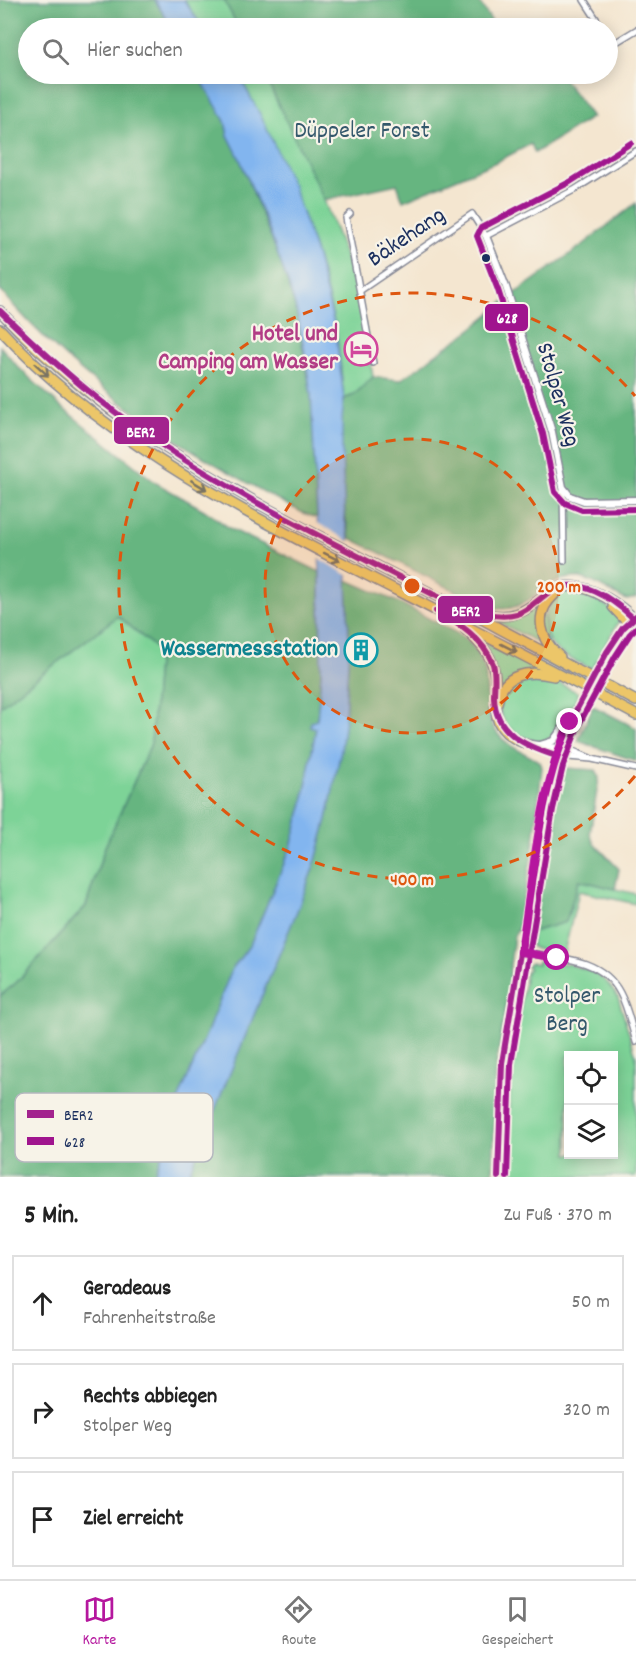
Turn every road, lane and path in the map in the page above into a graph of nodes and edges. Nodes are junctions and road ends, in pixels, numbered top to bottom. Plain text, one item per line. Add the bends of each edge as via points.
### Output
1 (584, 0) edge
2 (596, 18) edge
3 (636, 30) edge
4 (618, 41) edge
5 (636, 151) edge
6 (350, 214) dead end
7 (472, 214) joint
8 (486, 236) junction
9 (361, 290) junction
10 (0, 311) edge
11 (0, 329) edge
12 (373, 363) dead end
13 (563, 486) junction
14 (636, 500) edge
15 (564, 561) dead end
16 (566, 586) junction
17 (600, 596) junction
18 (462, 609) junction
19 (633, 617) edge
20 (457, 621) junction
21 (571, 666) junction
22 (568, 679) junction
23 (636, 701) edge
24 (495, 711) junction
25 (636, 715) edge
26 (570, 722) junction
27 (524, 743) junction
28 (540, 745) junction
29 (558, 748) junction
30 (556, 756) junction
31 (592, 759) junction
32 (636, 769) edge
33 (521, 952) junction
34 (636, 1042) edge
35 (498, 1177) edge

1 - 2 street
3 - 4 street
5 - 8 street via 574,190
6 - 9 street, Bäkehang via 346,218
7 - 8 street, Stolper Weg
7 - 9 street, Bäkehang
8 - 13 street, Stolper Weg via 552,432
9 - 12 street, Bäkehang
10 - 18 highway via 51,361 128,423 182,459
11 -> 20 highway via 87,409 207,490
13 - 14 street via 570,496 584,501
13 - 15 street, Stolper Weg
16 - 17 highway via 588,589
16 - 18 highway via 513,615
16 - 21 highway via 549,599 540,623 547,643
17 - 19 highway
17 - 19 highway
18 - 21 highway
19 - 26 street via 616,637
20 -> 22 highway
20 - 24 highway via 483,647 493,666
21 - 23 highway, bridge
22 - 24 highway via 537,672 518,675 504,686
22 - 25 highway, bridge
24 - 27 highway via 508,734
26 - 28 street via 553,741
26 - 29 street
27 - 28 street
27 - 30 street
28 - 29 street
29 - 30 street
29 - 31 street
30 - 31 street
30 - 33 street
31 - 32 street
33 - 34 street via 577,961 600,970 621,994
33 - 35 street via 502,1064

